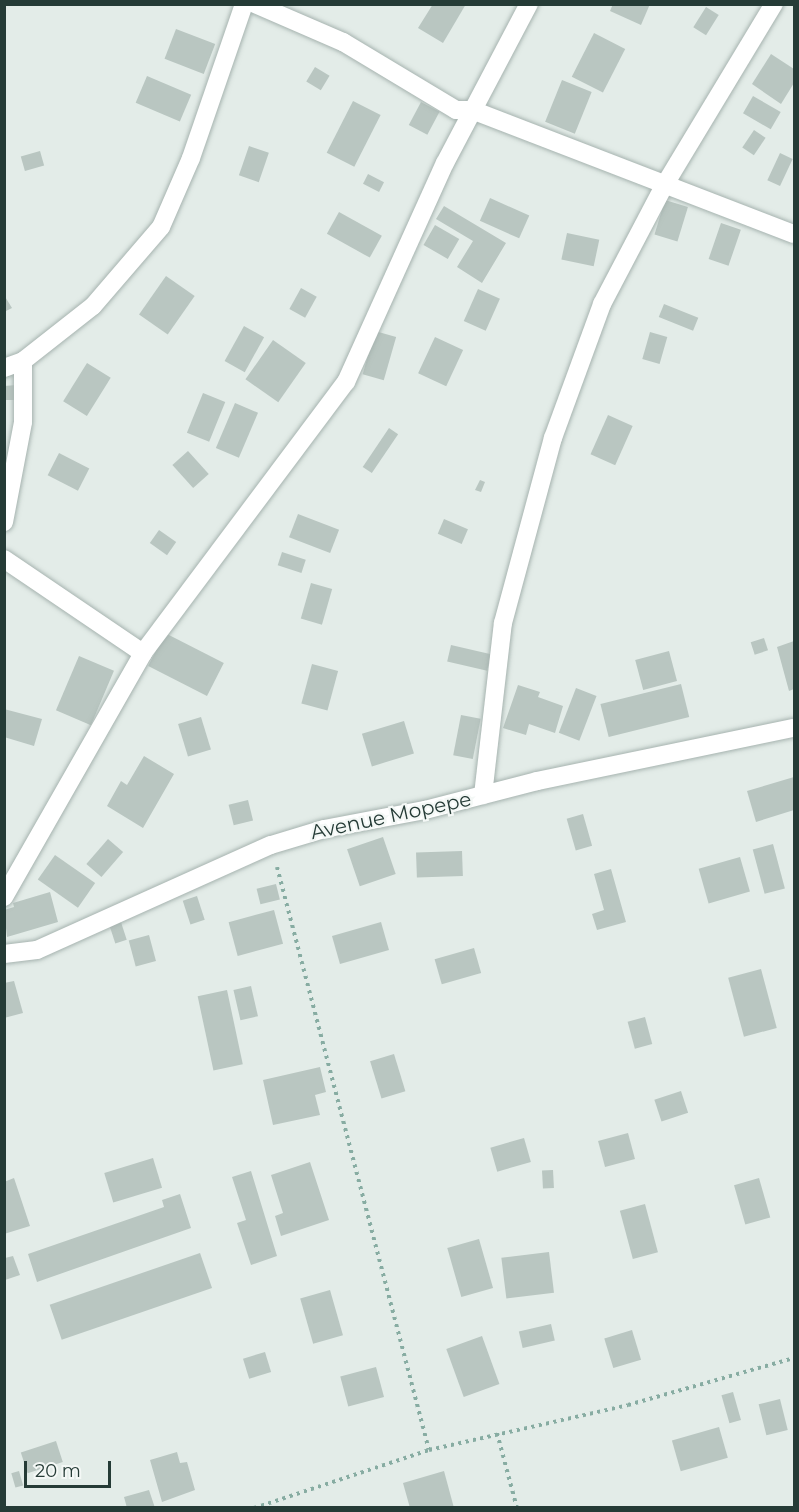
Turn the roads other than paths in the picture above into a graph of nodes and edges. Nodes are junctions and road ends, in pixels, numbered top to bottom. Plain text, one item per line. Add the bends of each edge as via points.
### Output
1 (244, 4) edge
2 (255, 4) edge
3 (529, 4) edge
4 (774, 4) edge
5 (472, 110) junction
6 (664, 186) junction
7 (795, 234) edge
8 (23, 361) junction
9 (4, 368) edge
10 (4, 522) edge
11 (4, 559) edge
12 (143, 653) junction
13 (795, 728) edge
14 (483, 795) junction
15 (4, 897) edge
16 (4, 954) edge

1 - 8 street via 191,158 161,227 93,306
2 - 5 street via 343,42 456,110
3 - 5 street
4 - 6 street
5 - 6 street
5 - 12 street via 346,382
6 - 7 street
6 - 14 street via 602,304 553,438 503,623
8 - 9 street
8 - 10 street via 23,422
11 - 12 street
12 - 15 street
13 - 14 street, Avenue Mopepe
14 - 16 street, Avenue Mopepe via 324,829 271,845 37,950

